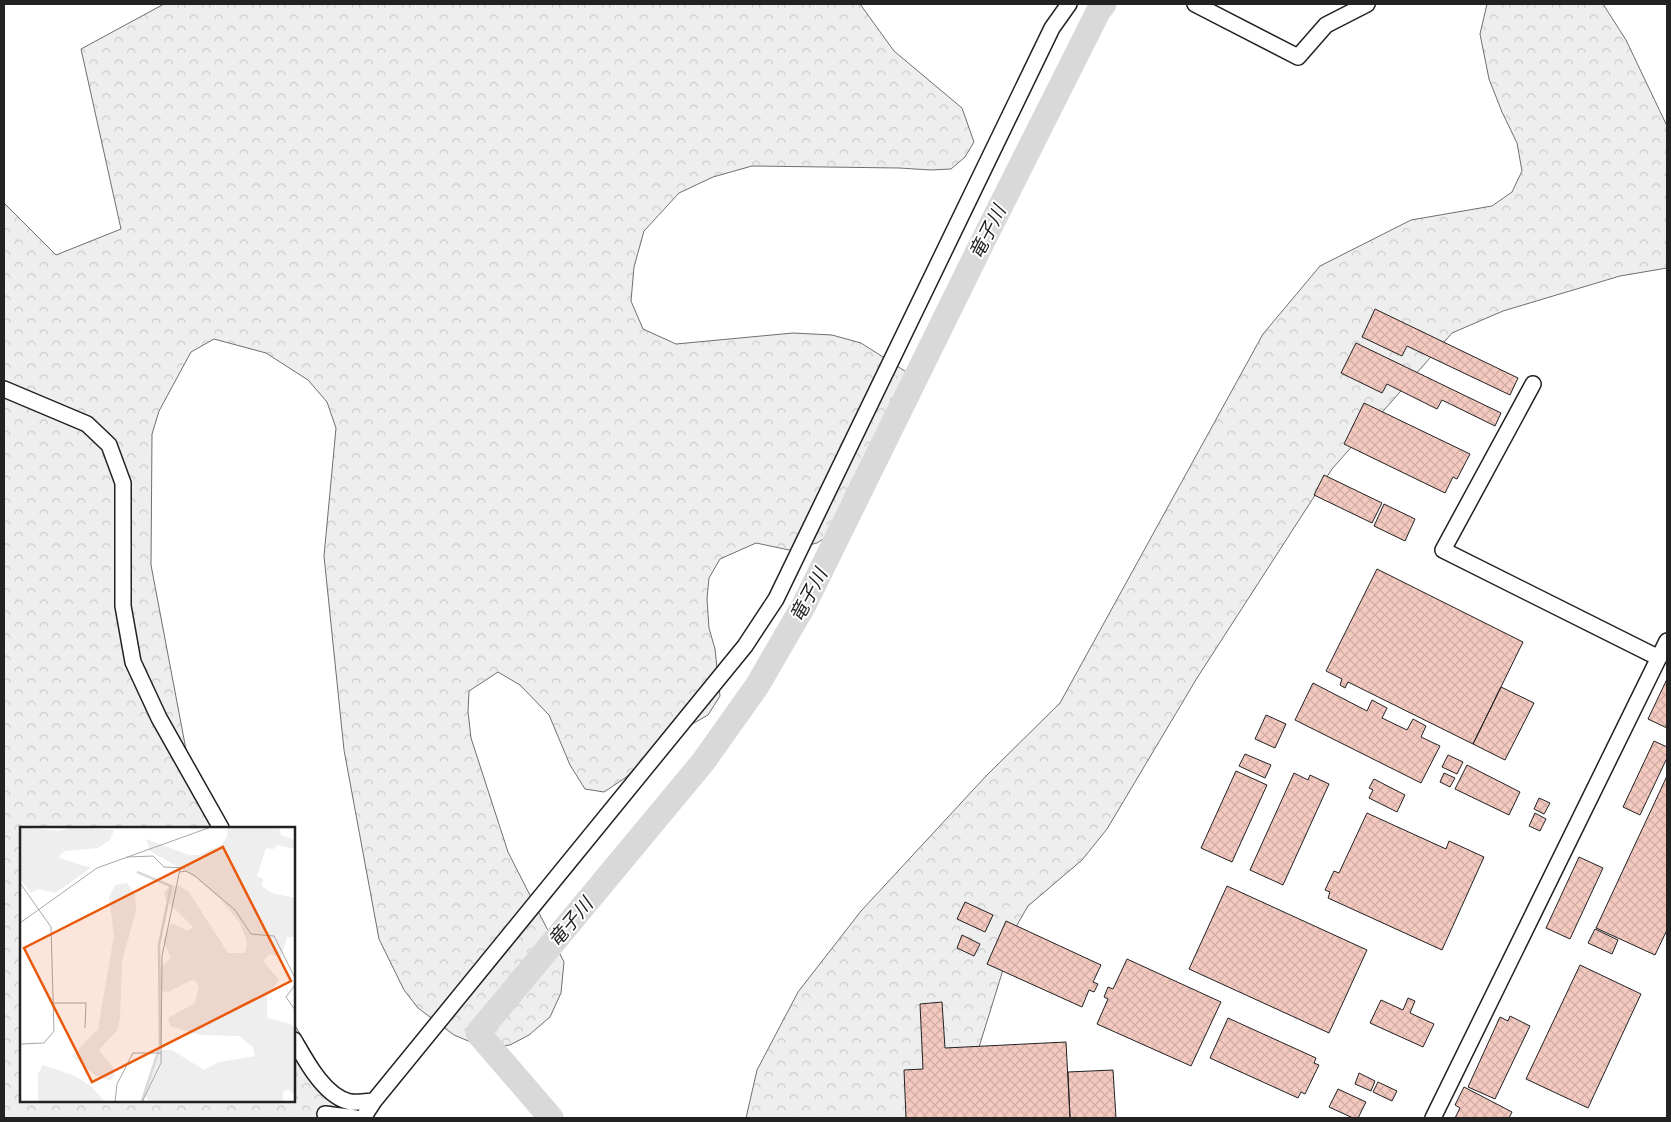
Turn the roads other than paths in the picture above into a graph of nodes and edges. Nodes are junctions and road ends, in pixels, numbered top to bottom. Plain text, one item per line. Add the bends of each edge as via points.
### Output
1 (1069, 4) edge
2 (1195, 4) edge
3 (1367, 4) edge
4 (1533, 384) dead end
5 (4, 389) edge
6 (1667, 641) edge
7 (1659, 658) junction
8 (220, 827) edge
9 (295, 1042) edge
10 (374, 1101) junction
11 (325, 1114) dead end
12 (356, 1118) edge
13 (363, 1118) edge
14 (1433, 1118) edge

1 - 10 street via 1052,28 776,599 744,646
2 - 3 street via 1298,57 1326,25
4 - 7 street via 1443,550
5 - 8 street via 87,424 109,446 122,483 123,606 133,662 159,718
6 - 7 street
7 - 14 street
9 - 10 street via 328,1090 350,1102
10 - 13 street
11 - 12 street

